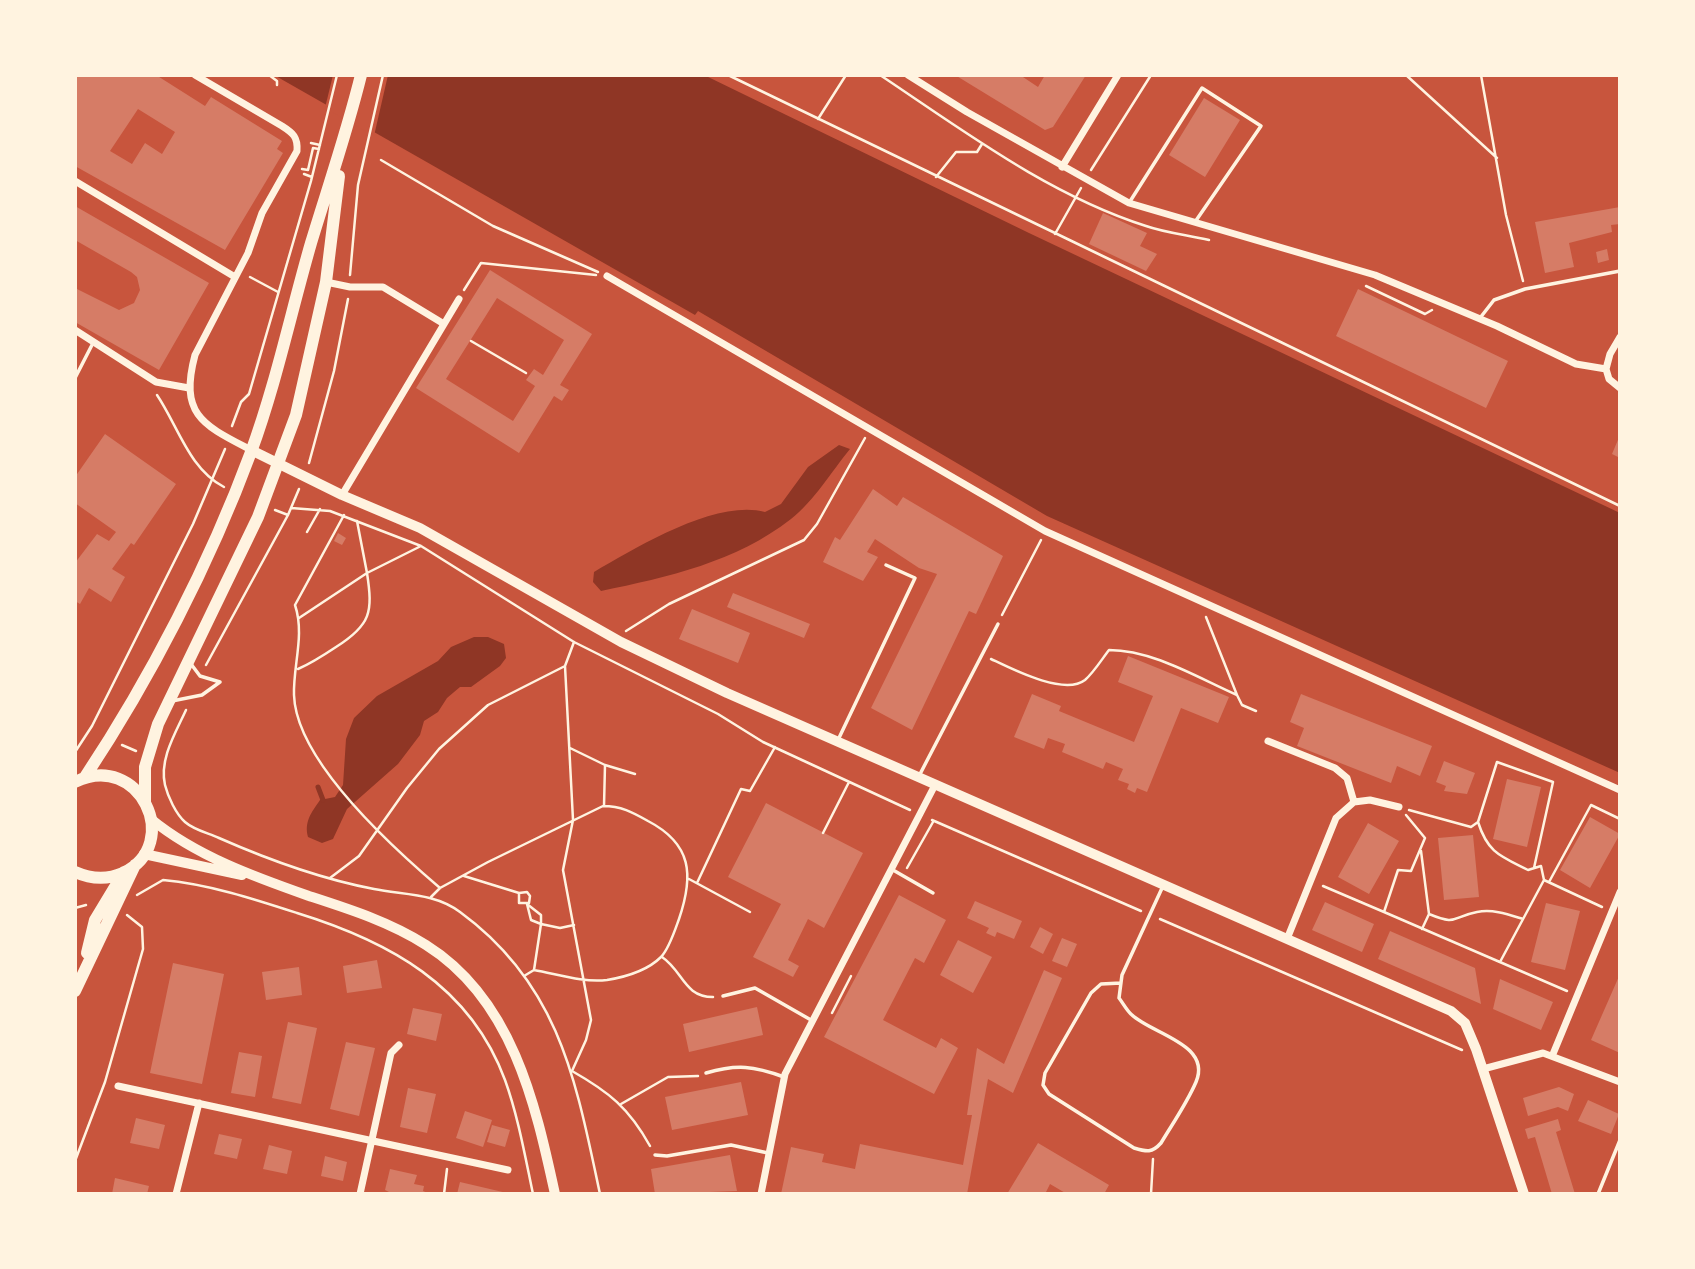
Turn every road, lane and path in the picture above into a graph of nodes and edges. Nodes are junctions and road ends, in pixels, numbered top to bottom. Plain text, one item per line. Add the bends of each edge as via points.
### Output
1 (195, 75) edge
2 (269, 75) edge
3 (337, 75) edge
4 (361, 75) edge
5 (383, 75) edge
6 (728, 75) edge
7 (846, 75) edge
8 (880, 75) edge
9 (908, 75) edge
10 (1118, 75) edge
11 (1151, 75) edge
12 (1406, 75) edge
13 (1481, 75) edge
14 (277, 85) dead end
15 (818, 119) junction
16 (368, 132) dead end
17 (311, 143) dead end
18 (982, 144) junction
19 (320, 147) junction
20 (341, 155) junction
21 (1497, 158) junction
22 (381, 160) dead end
23 (1062, 167) junction
24 (301, 169) dead end
25 (304, 174) dead end
26 (312, 177) junction
27 (936, 177) junction
28 (1085, 180) junction
29 (75, 181) edge
30 (1077, 197) junction
31 (1129, 203) junction
32 (1195, 223) junction
33 (1055, 235) junction
34 (1210, 241) dead end
35 (1620, 271) edge
36 (607, 276) junction
37 (234, 278) junction
38 (326, 282) junction
39 (1361, 284) dead end
40 (1525, 289) junction
41 (278, 292) junction
42 (458, 299) joint
43 (1437, 301) junction
44 (1480, 318) junction
45 (444, 324) junction
46 (75, 330) edge
47 (1620, 337) edge
48 (94, 341) junction
49 (471, 341) dead end
50 (1606, 369) junction
51 (526, 373) dead end
52 (75, 378) edge
53 (152, 388) dead end
54 (189, 388) junction
55 (1620, 388) edge
56 (321, 425) dead end
57 (869, 430) junction
58 (228, 438) junction
59 (251, 450) junction
60 (280, 465) junction
61 (304, 477) junction
62 (213, 481) junction
63 (342, 495) junction
64 (1620, 506) edge
65 (291, 508) junction
66 (320, 509) junction
67 (344, 515) junction
68 (356, 520) junction
69 (1045, 531) junction
70 (307, 532) dead end
71 (421, 547) junction
72 (886, 565) dead end
73 (367, 573) junction
74 (1205, 603) junction
75 (299, 618) junction
76 (998, 624) joint
77 (615, 638) junction
78 (574, 642) junction
79 (981, 655) junction
80 (187, 659) junction
81 (565, 666) junction
82 (298, 669) junction
83 (200, 676) junction
84 (1237, 695) junction
85 (191, 698) junction
86 (167, 702) junction
87 (1256, 711) dead end
88 (92, 726) junction
89 (110, 739) junction
90 (1268, 741) dead end
91 (837, 742) junction
92 (775, 747) junction
93 (570, 748) junction
94 (75, 752) edge
95 (147, 754) junction
96 (166, 754) junction
97 (605, 765) junction
98 (635, 774) dead end
99 (918, 778) junction
100 (80, 779) edge
101 (849, 782) junction
102 (934, 785) junction
103 (1620, 790) edge
104 (145, 801) junction
105 (1354, 802) junction
106 (604, 806) junction
107 (1399, 807) junction
108 (921, 815) junction
109 (151, 819) junction
110 (1620, 819) edge
111 (573, 820) junction
112 (934, 821) junction
113 (1478, 822) junction
114 (194, 827) dead end
115 (379, 829) junction
116 (823, 833) dead end
117 (1420, 848) junction
118 (134, 864) junction
119 (1534, 868) junction
120 (892, 869) junction
121 (76, 872) edge
122 (464, 876) junction
123 (903, 876) junction
124 (255, 877) junction
125 (330, 879) dead end
126 (688, 879) junction
127 (1544, 880) junction
128 (175, 881) dead end
129 (1312, 881) junction
130 (1549, 882) junction
131 (696, 883) junction
132 (1163, 887) junction
133 (440, 888) junction
134 (1620, 891) edge
135 (933, 893) dead end
136 (519, 894) junction
137 (431, 897) dead end
138 (527, 904) junction
139 (750, 912) dead end
140 (1384, 912) junction
141 (1611, 912) junction
142 (1429, 914) junction
143 (127, 915) dead end
144 (1151, 915) junction
145 (1523, 919) junction
146 (541, 924) junction
147 (574, 925) junction
148 (1422, 929) junction
149 (1287, 939) junction
150 (662, 957) junction
151 (1500, 962) junction
152 (534, 970) junction
153 (851, 972) dead end
154 (524, 976) dead end
155 (585, 980) junction
156 (1121, 983) junction
157 (75, 991) edge
158 (723, 996) joint
159 (1577, 996) junction
160 (830, 1016) dead end
161 (811, 1020) junction
162 (399, 1045) dead end
163 (1465, 1053) dead end
164 (1553, 1055) junction
165 (1483, 1069) junction
166 (706, 1073) joint
167 (784, 1077) junction
168 (1620, 1082) edge
169 (118, 1086) dead end
170 (199, 1103) junction
171 (621, 1104) junction
172 (372, 1140) junction
173 (1620, 1140) edge
174 (1154, 1150) junction
175 (768, 1153) junction
176 (655, 1155) joint
177 (75, 1161) edge
178 (448, 1166) dead end
179 (508, 1170) dead end
180 (176, 1194) edge
181 (360, 1194) edge
182 (444, 1194) edge
183 (533, 1194) edge
184 (555, 1194) edge
185 (761, 1194) edge
186 (1151, 1194) edge
187 (1524, 1194) edge
188 (1598, 1194) edge

1 - 37 street via 295,134 297,151 262,213
2 - 14 path
3 - 19 path
4 - 20 highway
5 - 16 path
6 - 15 path
7 - 15 path
8 - 18 path
9 - 23 street
10 - 23 street
11 - 28 path
12 - 21 path
13 - 21 path
15 - 27 path
17 - 19 path
18 - 27 path via 977,152 956,152
18 - 30 path
19 - 24 path via 313,148 308,170
19 - 26 path
20 - 38 highway
20 - 59 highway
21 - 40 path
22 - 36 path via 493,226
23 - 28 street
25 - 26 path
26 - 41 path
27 - 33 path
28 - 31 street
29 - 37 street
30 - 33 path
30 - 34 path via 1146,226
31 - 32 street
31 - 32 lane via 1202,88 1261,126
32 - 43 street via 1356,269
33 - 64 path
35 - 40 lane
36 - 42 path via 481,263
36 - 57 street
37 - 41 path via 250,277
37 - 54 street via 195,355
38 - 45 street via 383,286
38 - 60 highway via 303,388
39 - 43 path via 1425,314
40 - 44 lane via 1494,300
41 - 58 path via 249,394 241,402
42 - 45 street
43 - 44 street
44 - 50 street via 1576,364
45 - 63 street
46 - 48 street
47 - 50 street
48 - 52 lane
48 - 54 street via 156,382
49 - 51 path
50 - 55 street via 1609,379
53 - 62 path via 175,422 186,449
54 - 58 street via 199,419
56 - 61 path
57 - 69 street
57 - 77 path via 804,540 670,604
58 - 59 street
58 - 62 path
59 - 60 street
59 - 89 highway via 196,575
60 - 61 street
60 - 80 highway
61 - 63 street
61 - 65 path
62 - 88 path
63 - 77 street via 420,528
65 - 66 path
65 - 83 path
66 - 67 path
66 - 70 path
67 - 68 path
67 - 75 path via 295,605
68 - 71 path
68 - 73 path
69 - 74 street
69 - 76 path
71 - 73 path
71 - 78 path
72 - 91 lane via 915,578
73 - 75 path
73 - 82 path via 371,603 366,621 354,636
74 - 84 path via 1211,633
74 - 103 street
75 - 82 path
76 - 79 lane
77 - 91 street
78 - 81 path
78 - 92 path
79 - 84 path via 1035,679 1069,685 1084,681 1109,650 1122,650 1178,668
79 - 99 lane
80 - 83 lane
80 - 86 highway
81 - 93 path
81 - 115 path via 488,705 439,749
82 - 115 path via 294,694 299,726 334,784
83 - 85 lane via 220,682
84 - 87 path via 1242,705
85 - 86 lane
85 - 96 path
86 - 95 highway
88 - 89 path
88 - 94 path
89 - 95 path
89 - 100 highway
90 - 105 street via 1335,768 1347,778
91 - 99 street
92 - 101 path
92 - 131 path via 750,791 741,789
93 - 97 path
93 - 111 path
95 - 96 path
95 - 104 highway
96 - 114 path via 165,783 171,801
97 - 98 path
97 - 106 path
99 - 102 street
100 - 104 highway via 119,778
101 - 108 path
101 - 116 path
102 - 108 street
102 - 132 street
104 - 109 highway
105 - 107 street via 1370,800
105 - 129 street via 1336,818
106 - 111 path
106 - 126 path via 623,808 674,839 682,850
107 - 113 path via 1471,827
107 - 117 path via 1425,838
108 - 112 path
108 - 120 street
109 - 118 highway via 151,838
109 - 124 main road via 167,833
110 - 130 path via 1591,805
111 - 122 path
111 - 147 path via 563,870
112 - 123 path
112 - 144 path
113 - 119 path via 1485,844 1528,870
113 - 119 path via 1497,762 1553,782
115 - 125 path via 359,856
115 - 133 path
117 - 140 path via 1412,871 1398,870
117 - 142 path
118 - 121 highway via 100,878
118 - 124 main road
118 - 157 highway via 95,920
119 - 127 path via 1541,866
120 - 123 lane
120 - 161 street
122 - 133 path
122 - 136 path
123 - 135 lane
124 - 184 main road via 375,918 428,946 464,977 500,1023 525,1074
126 - 131 path
126 - 150 path via 684,903
127 - 130 path
127 - 145 path
128 - 183 path via 241,895 349,930 398,953 439,984 477,1028 497,1062
129 - 140 path
129 - 149 street
130 - 141 path
131 - 139 path
132 - 144 lane
132 - 149 street
133 - 137 path
134 - 141 street
136 - 138 path via 518,901
136 - 138 path via 530,896
138 - 146 path via 541,915
138 - 146 path via 531,920
140 - 148 path
141 - 159 street
142 - 145 path via 1456,922 1479,912 1496,911
142 - 148 path
143 - 177 path via 142,927 143,949 105,1082
144 - 156 lane
144 - 163 path
145 - 151 path
146 - 147 path
146 - 152 path
147 - 155 path
148 - 151 path
149 - 165 street via 1451,1011 1465,1023
150 - 155 path via 642,970
150 - 158 path via 698,996
151 - 159 path
152 - 154 path
152 - 155 path
153 - 160 path
155 - 171 path via 591,1020 572,1071
156 - 174 lane via 1119,998 1132,1016 1185,1047 1200,1065 1197,1080
156 - 174 lane via 1101,984 1091,993 1045,1073 1044,1085 1049,1094 1134,1148
158 - 161 lane via 755,988
159 - 164 street
161 - 167 street
162 - 172 street via 391,1053
164 - 165 street via 1543,1053
164 - 168 street
165 - 187 street
166 - 167 lane via 733,1065
166 - 171 path via 668,1077
167 - 175 street
169 - 170 street
170 - 172 street
170 - 180 street
171 - 176 path
172 - 179 street
172 - 181 street
173 - 188 lane
174 - 186 path
175 - 176 lane via 731,1145
175 - 185 street
178 - 182 path

